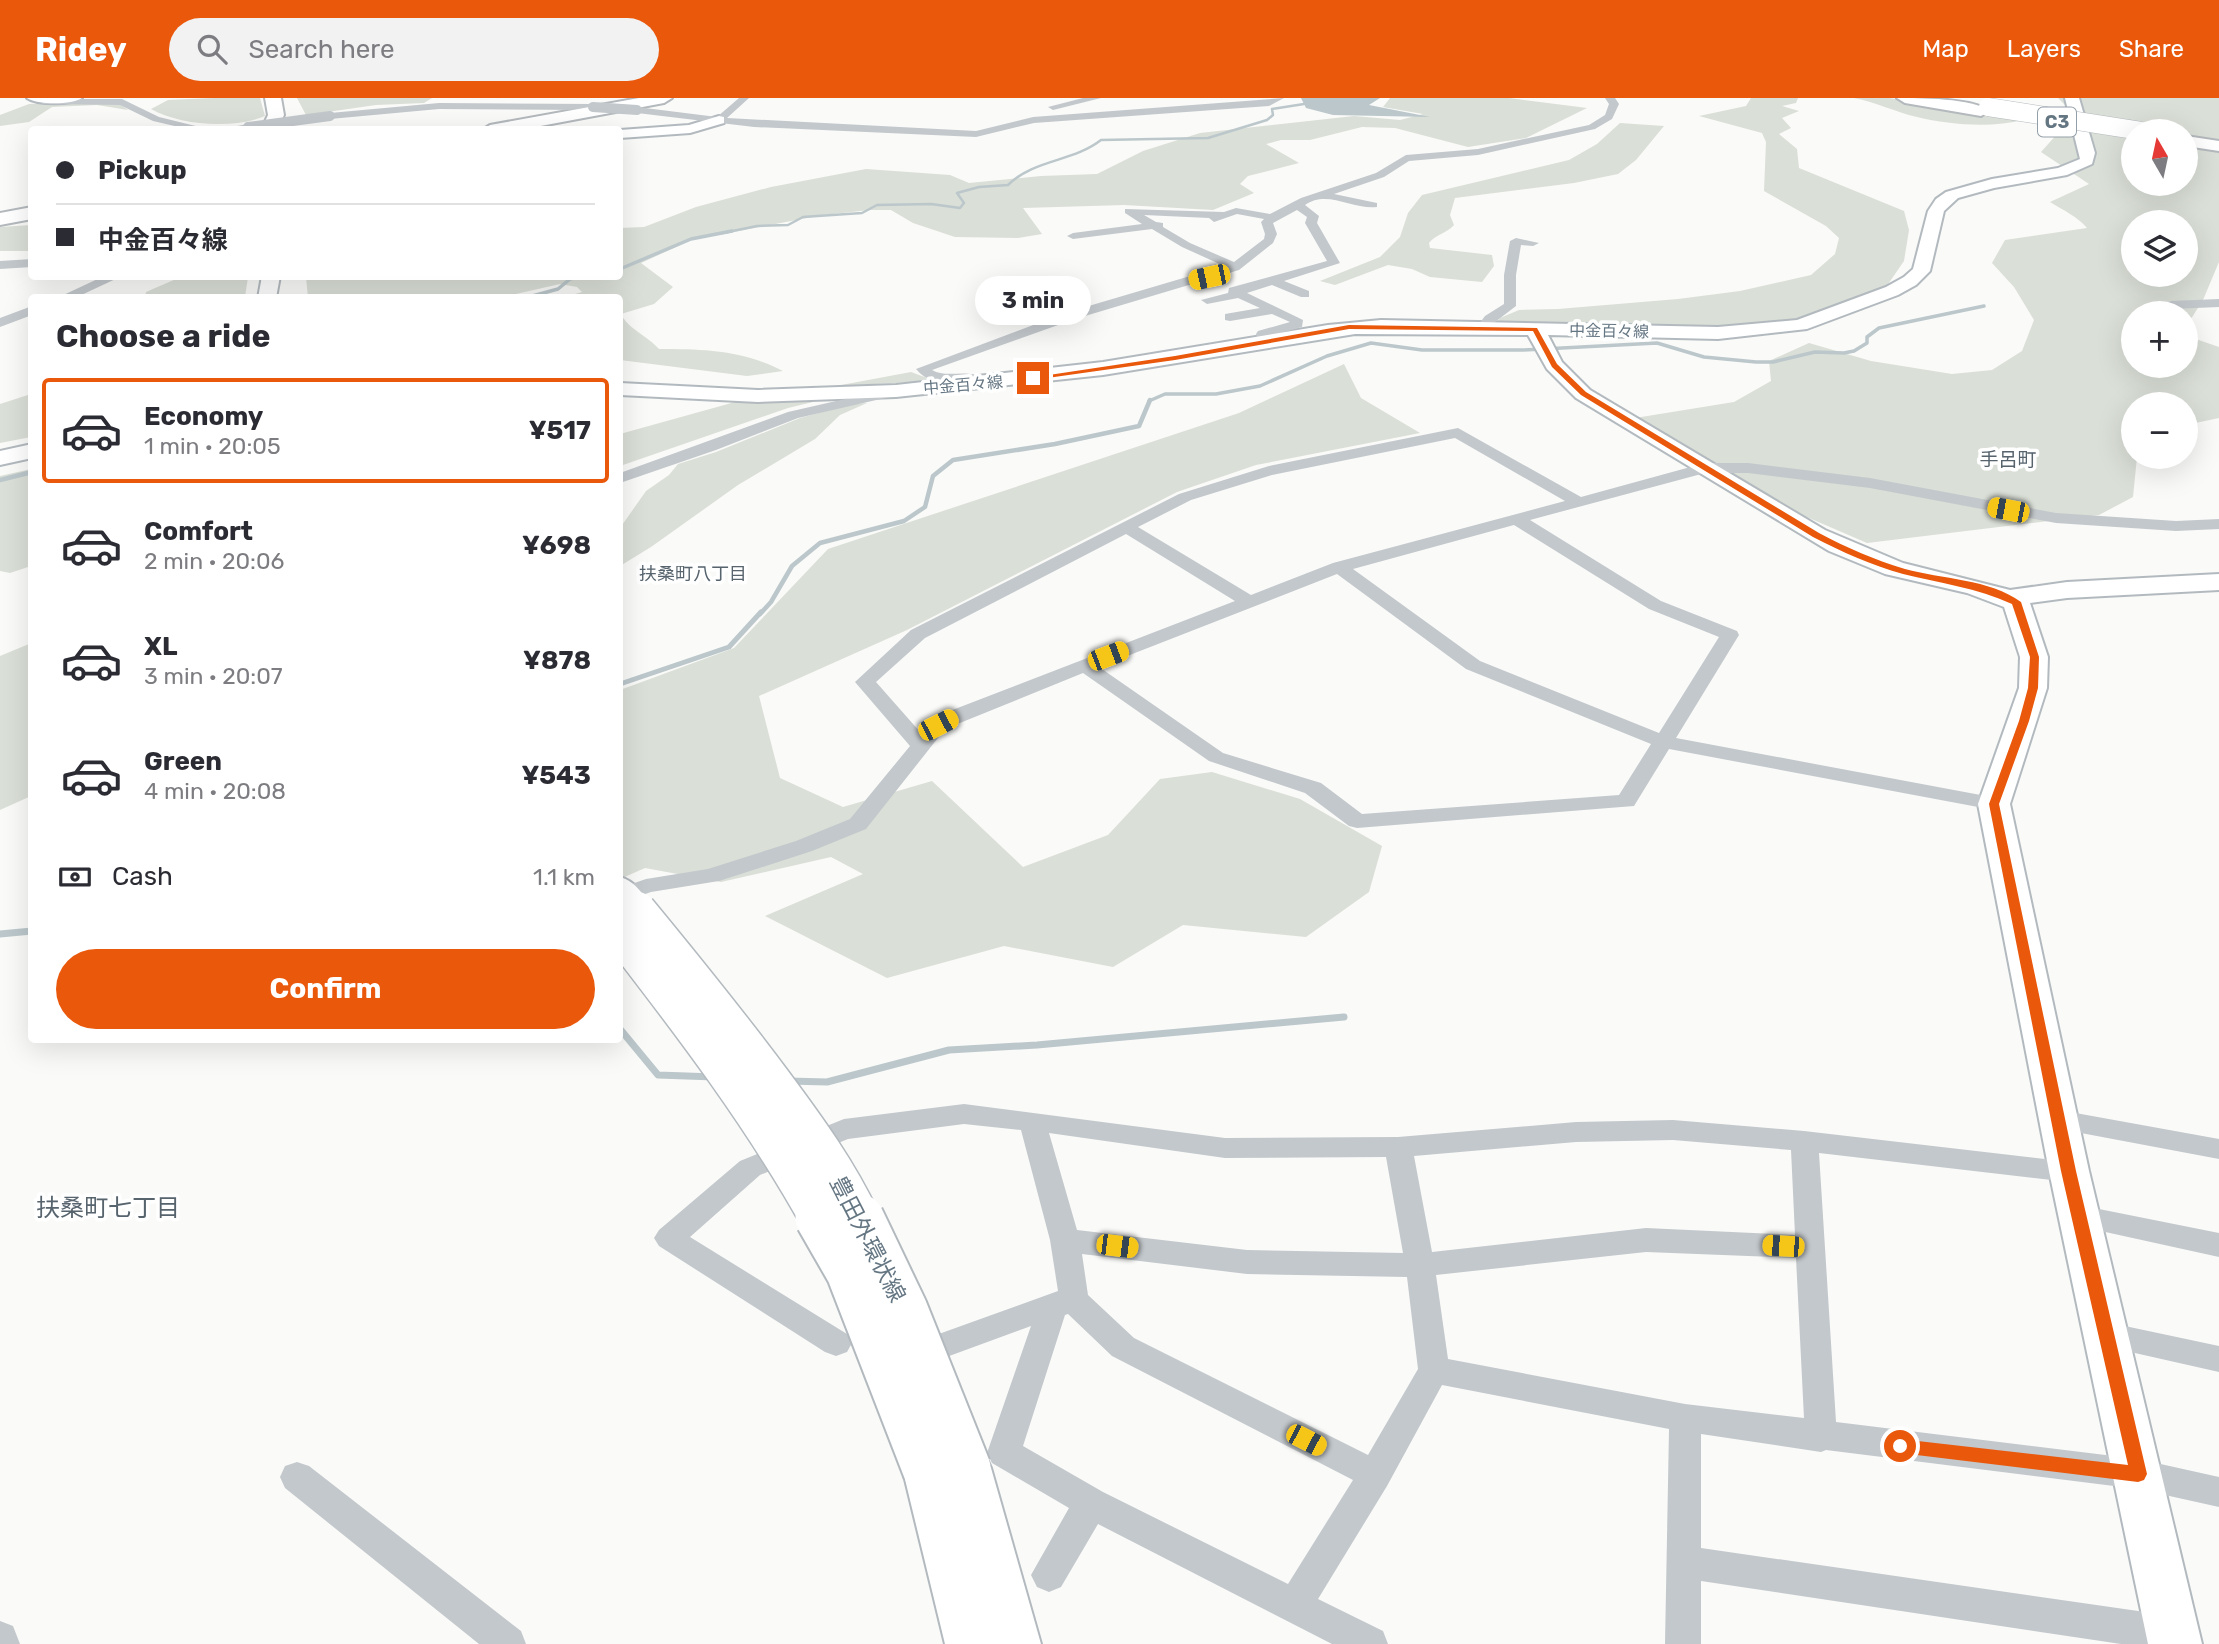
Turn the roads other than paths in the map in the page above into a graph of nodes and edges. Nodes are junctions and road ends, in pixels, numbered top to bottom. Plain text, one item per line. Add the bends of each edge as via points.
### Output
1 (34, 98) edge
2 (48, 98) edge
3 (75, 98) edge
4 (273, 98) edge
5 (281, 98) edge
6 (449, 98) edge
7 (664, 98) edge
8 (683, 98) edge
9 (744, 98) edge
10 (1096, 98) edge
11 (1249, 98) edge
12 (1609, 98) edge
13 (1905, 98) edge
14 (1927, 98) edge
15 (2072, 98) edge
16 (1274, 100) edge
17 (439, 106) junction
18 (1984, 109) junction
19 (637, 110) joint
20 (1018, 113) dead end
21 (719, 120) junction
22 (964, 122) dead end
23 (189, 126) edge
24 (255, 126) edge
25 (271, 126) edge
26 (280, 126) edge
27 (512, 126) edge
28 (538, 126) edge
29 (824, 128) junction
30 (2121, 128) edge
31 (887, 132) junction
32 (2121, 132) edge
33 (623, 134) edge
34 (803, 138) dead end
35 (2198, 141) edge
36 (2219, 144) edge
37 (1347, 187) junction
38 (1381, 194) dead end
39 (1321, 195) junction
40 (1302, 203) junction
41 (1373, 205) dead end
42 (1340, 208) dead end
43 (1225, 215) junction
44 (28, 216) edge
45 (1271, 217) junction
46 (0, 220) edge
47 (1152, 226) junction
48 (1073, 236) dead end
49 (1532, 243) dead end
50 (28, 263) edge
51 (0, 265) edge
52 (1235, 267) junction
53 (1209, 277) junction
54 (106, 280) edge
55 (1275, 282) junction
56 (1238, 293) junction
57 (73, 294) edge
58 (1305, 294) dead end
59 (1207, 300) dead end
60 (2219, 303) edge
61 (2198, 304) edge
62 (1273, 310) junction
63 (28, 312) edge
64 (1230, 317) dead end
65 (0, 323) edge
66 (1483, 328) junction
67 (1535, 330) junction
68 (1264, 343) junction
69 (1081, 371) junction
70 (623, 389) edge
71 (896, 391) junction
72 (28, 452) edge
73 (0, 458) edge
74 (1705, 468) junction
75 (623, 477) edge
76 (1579, 502) junction
77 (1516, 519) junction
78 (2219, 524) edge
79 (1126, 527) junction
80 (1339, 567) junction
81 (2219, 582) edge
82 (1248, 601) junction
83 (2016, 602) junction
84 (1084, 665) junction
85 (1664, 742) junction
86 (920, 745) junction
87 (1994, 804) junction
88 (625, 906) edge
89 (2059, 1120) junction
90 (1032, 1121) junction
91 (1804, 1141) junction
92 (1398, 1147) junction
93 (2219, 1149) edge
94 (2068, 1171) junction
95 (2079, 1216) junction
96 (1065, 1240) junction
97 (2219, 1245) edge
98 (1810, 1247) junction
99 (1420, 1265) junction
100 (1064, 1302) junction
101 (2106, 1335) junction
102 (836, 1343) dead end
103 (922, 1353) junction
104 (2219, 1359) edge
105 (1434, 1370) junction
106 (1685, 1418) junction
107 (1821, 1437) junction
108 (947, 1470) junction
109 (2138, 1474) junction
110 (1375, 1475) junction
111 (297, 1477) dead end
112 (2219, 1492) edge
113 (1091, 1503) junction
114 (1682, 1562) junction
115 (1048, 1575) dead end
116 (1294, 1606) junction
117 (0, 1639) edge
118 (2174, 1639) edge
119 (2, 1644) edge
120 (508, 1644) edge
121 (972, 1644) edge
122 (1014, 1644) edge
123 (1370, 1644) edge
124 (1683, 1644) edge

1 - 2 street
2 - 3 street
2 - 23 street via 45,102 121,102 156,119
4 - 25 highway via 277,110
5 - 26 highway via 285,112
6 - 17 street
7 - 27 highway
8 - 28 highway
9 - 21 street
10 - 20 street
11 - 16 street
12 - 37 street via 1614,104 1609,117 1592,127 1478,152 1406,158 1380,176
13 - 18 highway, C3
14 - 18 highway, C3
15 - 67 street, 中金百々線 via 2087,162 2062,172 1952,195 1936,211 1921,271 1892,291 1779,329 1718,333
16 - 31 street via 1033,120 983,134
17 - 19 street, bridge
17 - 24 street, bridge
18 - 30 highway, C3, bridge
18 - 32 highway, C3, bridge
19 - 21 street
21 - 29 street
21 - 33 street via 690,129
22 - 31 street
29 - 31 street
29 - 34 street
35 - 36 highway
37 - 38 street
37 - 39 street
39 - 40 street
39 - 41 street
40 - 42 street
40 - 45 street
40 - 55 street via 1313,216 1311,223 1334,263
43 - 45 street via 1239,211
43 - 47 street
43 - 47 street via 1129,210
44 - 46 highway
45 - 52 street via 1267,222 1269,241
47 - 48 street
47 - 52 street
49 - 66 street via 1516,242 1510,306
50 - 51 street
52 - 53 street
53 - 56 street
53 - 69 street via 1070,316 923,369 940,380
54 - 57 street
55 - 56 street
55 - 58 street
56 - 59 street
56 - 62 street
60 - 61 street
62 - 64 street
62 - 68 street via 1297,324 1263,334
63 - 65 street
66 - 67 street, 中金百々線
66 - 68 street, 中金百々線 via 1349,327
67 - 74 street via 1554,365 1583,394
68 - 69 street, 中金百々線
69 - 71 street, 中金百々線 via 975,386
70 - 71 street, 中金百々線 via 711,397
71 - 75 street via 793,415
72 - 73 street
74 - 76 street
74 - 78 street via 1748,468 1870,483 2031,515 2141,525
74 - 83 street via 1850,553 1904,571 1990,590
76 - 77 street
76 - 79 street via 1458,433 1269,471 1185,497
77 - 80 street
77 - 85 street via 1655,605 1730,635
79 - 82 street
79 - 86 street via 918,634 865,682
80 - 82 street
80 - 85 street via 1473,665
81 - 83 street via 2067,590 2010,598
82 - 84 street
83 - 87 street via 2034,657 2033,688
84 - 85 street via 1216,757 1313,788 1357,821 1626,801
84 - 86 street via 962,713 938,725
85 - 87 street
86 - 88 street via 858,824 711,876 646,886
87 - 89 street
88 - 103 street, 豊田外環状線, bridge via 727,1021 846,1188
88 - 108 street, 豊田外環状線, bridge via 708,1044 796,1176 850,1272
89 - 93 street
89 - 94 street
90 - 92 street via 1225,1148
90 - 96 street
90 - 102 street via 964,1114 844,1129 750,1168 669,1238
91 - 92 street via 1673,1130 1576,1132
91 - 94 street
91 - 98 street
92 - 99 street
94 - 95 street
95 - 97 street
95 - 101 street
96 - 99 street via 1247,1262
96 - 100 street
98 - 99 street via 1646,1240
98 - 107 street
99 - 105 street
100 - 103 street
100 - 110 street via 1123,1347
100 - 113 street via 1004,1453
101 - 104 street
101 - 109 street
103 - 108 street, 豊田外環状線, bridge
105 - 106 street
105 - 110 street
106 - 107 street
106 - 114 street
107 - 109 street
108 - 121 street, 豊田外環状線
108 - 122 street, 豊田外環状線
109 - 112 street
109 - 118 street
110 - 116 street
111 - 120 street
113 - 115 street
113 - 116 street
114 - 118 street
114 - 124 street
116 - 123 street
117 - 119 street

